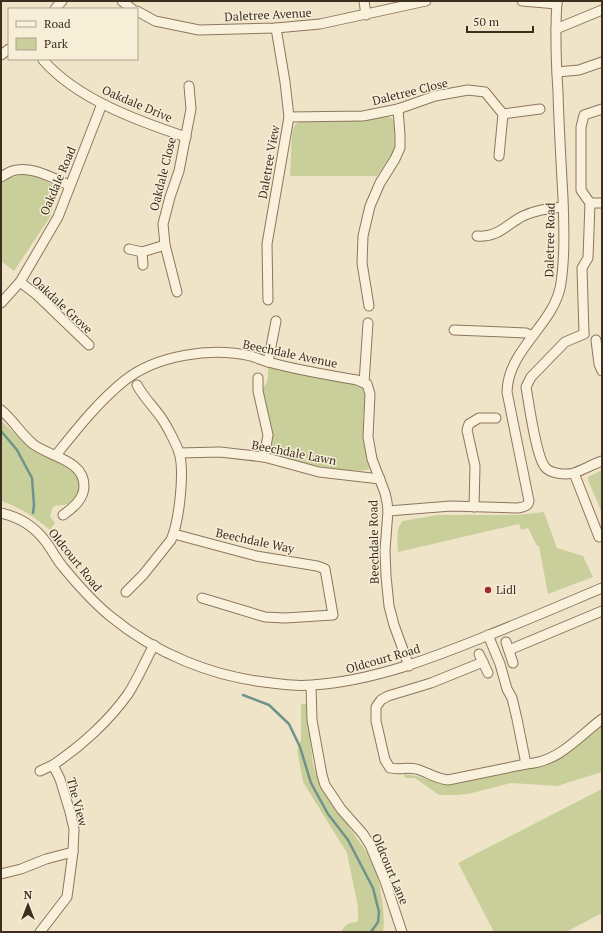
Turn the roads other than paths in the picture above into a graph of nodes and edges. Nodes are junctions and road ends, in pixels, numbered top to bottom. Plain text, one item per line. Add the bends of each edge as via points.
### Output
1 (122, 1) edge
2 (364, 1) edge
3 (426, 1) edge
4 (522, 1) edge
5 (557, 2) edge
6 (131, 8) edge
7 (602, 10) edge
8 (138, 12) edge
9 (366, 15) junction
10 (276, 28) junction
11 (556, 29) junction
12 (43, 60) edge
13 (602, 62) edge
14 (557, 72) junction
15 (190, 86) dead end
16 (102, 104) junction
17 (540, 108) dead end
18 (602, 108) edge
19 (398, 109) junction
20 (503, 114) junction
21 (289, 117) junction
22 (186, 136) junction
23 (499, 156) dead end
24 (1, 177) edge
25 (69, 185) junction
26 (590, 202) junction
27 (602, 203) edge
28 (563, 207) junction
29 (477, 236) dead end
30 (165, 245) junction
31 (129, 249) dead end
32 (142, 252) junction
33 (143, 265) dead end
34 (20, 282) junction
35 (177, 292) dead end
36 (268, 300) dead end
37 (1, 303) edge
38 (369, 306) dead end
39 (276, 322) dead end
40 (368, 323) dead end
41 (454, 330) dead end
42 (584, 334) junction
43 (532, 336) junction
44 (599, 340) edge
45 (89, 345) dead end
46 (268, 362) junction
47 (602, 371) edge
48 (258, 378) dead end
49 (364, 383) junction
50 (137, 385) dead end
51 (1, 410) edge
52 (496, 418) dead end
53 (179, 453) junction
54 (56, 455) junction
55 (264, 457) junction
56 (602, 461) edge
57 (574, 473) junction
58 (380, 479) junction
59 (474, 507) junction
60 (388, 512) junction
61 (1, 513) edge
62 (63, 515) dead end
63 (174, 534) junction
64 (600, 536) edge
65 (590, 541) dead end
66 (602, 588) edge
67 (126, 592) dead end
68 (202, 598) dead end
69 (602, 611) edge
70 (488, 635) junction
71 (154, 645) junction
72 (513, 663) dead end
73 (409, 666) junction
74 (488, 673) dead end
75 (311, 686) junction
76 (602, 719) edge
77 (526, 764) junction
78 (53, 765) junction
79 (40, 771) dead end
80 (73, 852) junction
81 (1, 874) edge
82 (40, 932) edge
83 (402, 932) edge

1 - 6 street
2 - 9 street
3 - 9 street, Daletree Avenue
4 - 5 street
5 - 11 street, Daletree Road
7 - 11 street
8 - 10 street, Daletree Avenue via 155,21 199,30
9 - 10 street, Daletree Avenue via 320,24
10 - 21 street, Daletree View
11 - 14 street, Daletree Road
12 - 16 street, Oakdale Drive via 66,80
13 - 14 street via 579,70
14 - 28 street, Daletree Road
15 - 22 street, Oakdale Close via 191,109
16 - 22 street, Oakdale Drive
16 - 25 street, Oakdale Road
17 - 20 street
18 - 26 street via 584,115 581,127 581,190
19 - 20 street, Daletree Close via 435,96 468,90 485,92
19 - 21 street, Daletree Close via 363,116
19 - 38 street via 400,148 370,206 363,236 362,263
20 - 23 street
21 - 36 street, Daletree View via 266,244
22 - 30 street, Oakdale Close via 179,171 163,224
24 - 25 street via 12,171 29,170
25 - 34 street, Oakdale Road via 58,217
26 - 27 street
26 - 42 street via 588,258 582,268
28 - 29 street via 545,208 485,237
28 - 43 street, Daletree Road via 561,285 552,310
30 - 32 street
30 - 35 street, Oakdale Close
31 - 32 street
32 - 33 street
34 - 37 street, Oakdale Road
34 - 45 street, Oakdale Grove
39 - 46 street
40 - 49 street, Beechdale Road
41 - 43 street via 526,333
42 - 44 street
42 - 57 street via 565,342 531,377 526,387 537,447 545,468 557,473
43 - 59 street, Daletree Road via 513,366 507,384 508,401 529,500 527,506
44 - 47 street via 599,364
46 - 49 street, Beechdale Avenue
46 - 54 street, Beechdale Avenue via 251,356 215,352 164,360 124,381 88,415
48 - 55 street via 258,391 268,435
49 - 58 street, Beechdale Road via 370,394 368,437 372,459
50 - 53 street via 163,420
51 - 54 street via 32,442 42,450
52 - 59 street via 479,418 469,424 467,430 475,466
53 - 55 street, Beechdale Lawn via 220,452
53 - 63 street via 180,498
54 - 62 street via 74,466 84,479 84,491 80,500
55 - 58 street, Beechdale Lawn via 319,472
56 - 57 street
57 - 64 street
58 - 60 street, Beechdale Road
59 - 60 street via 451,506
60 - 73 street, Beechdale Road via 385,550 389,606
61 - 71 street, Oldcourt Road via 32,527 96,604 131,632
63 - 67 street via 143,575
63 - 68 street, Beechdale Way via 256,556 325,569 333,615 265,617
64 - 65 street
66 - 70 street, Oldcourt Road
69 - 72 street via 508,646
70 - 73 street, Oldcourt Road
70 - 77 street via 512,698
71 - 75 street, Oldcourt Road via 189,663 225,675 263,682
71 - 78 street, The View via 128,693 112,714 75,749
73 - 75 street, Oldcourt Road via 368,678
74 - 77 street via 481,658 437,681 381,700 376,707 376,721 385,760 390,768 416,769 437,779 448,780
75 - 83 street, Oldcourt Lane via 313,729 324,780 341,809 370,845
76 - 77 street via 558,755 541,763
78 - 79 street, The View
78 - 80 street, The View via 60,779 74,829
80 - 81 street via 46,858
80 - 82 street, The View via 67,897

